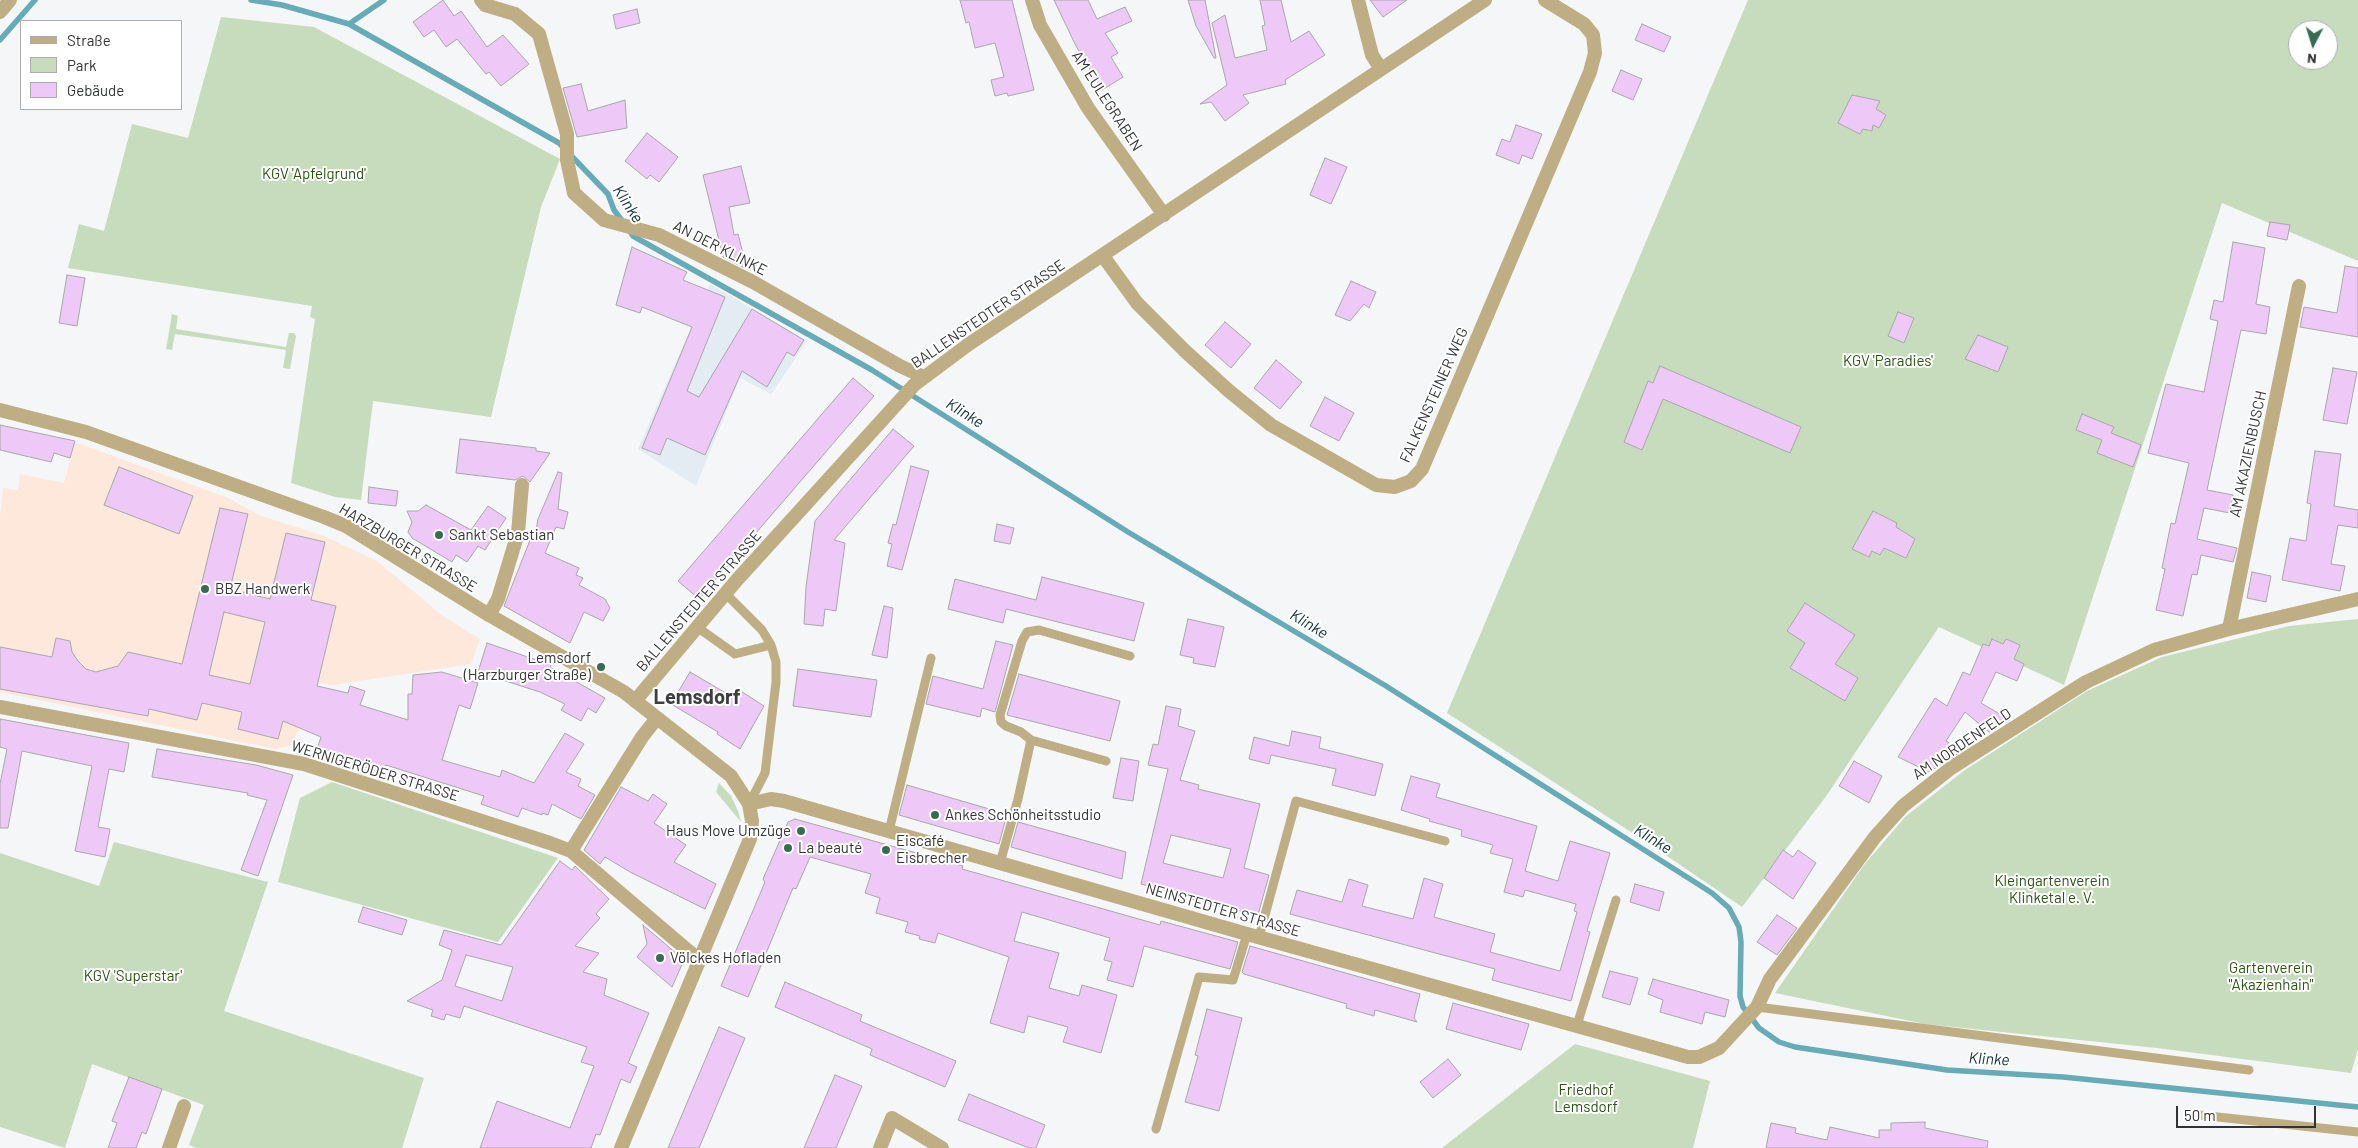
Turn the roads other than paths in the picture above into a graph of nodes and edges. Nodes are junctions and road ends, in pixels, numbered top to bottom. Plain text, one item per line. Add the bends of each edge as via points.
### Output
1 (10, 0) edge
2 (481, 0) edge
3 (1032, 0) edge
4 (1358, 0) edge
5 (1485, 0) edge
6 (1545, 0) edge
7 (0, 12) edge
8 (1381, 69) junction
9 (1164, 215) junction
10 (1103, 256) junction
11 (2299, 286) dead end
12 (919, 381) junction
13 (0, 410) edge
14 (522, 485) dead end
15 (725, 593) junction
16 (2358, 599) edge
17 (488, 615) junction
18 (697, 627) junction
19 (2229, 629) junction
20 (771, 645) junction
21 (1130, 656) dead end
22 (931, 658) dead end
23 (635, 701) junction
24 (0, 707) edge
25 (657, 718) junction
26 (1031, 740) junction
27 (1106, 762) dead end
28 (749, 804) junction
29 (889, 831) junction
30 (1445, 841) dead end
31 (571, 851) junction
32 (1000, 863) junction
33 (1616, 900) dead end
34 (1253, 935) junction
35 (699, 960) junction
36 (1754, 1010) junction
37 (1577, 1025) junction
38 (1688, 1057) joint
39 (2249, 1070) dead end
40 (184, 1106) dead end
41 (2199, 1115) dead end
42 (1156, 1129) dead end
43 (2358, 1132) edge
44 (169, 1148) edge
45 (621, 1148) edge
46 (880, 1148) edge
47 (942, 1148) edge

1 - 7 street
2 - 12 street, AN DER KLINKE via 485,5 516,14 539,34 567,134 567,160 574,192 604,220 645,230 753,282 900,366
3 - 9 street, AM EULEGRABEN via 1040,25 1088,108
4 - 8 street via 1372,55
5 - 8 street, BALLENSTEDTER STRASSE
6 - 10 street, FALKENSTEINER WEG via 1584,24 1593,35 1595,53 1590,72 1422,469 1412,481 1395,487 1376,485 1271,425 1185,351 1137,303
8 - 9 street, BALLENSTEDTER STRASSE
9 - 10 street, BALLENSTEDTER STRASSE
10 - 12 street, BALLENSTEDTER STRASSE via 969,344
11 - 19 street, AM AKAZIENBUSCH
12 - 15 street, BALLENSTEDTER STRASSE
13 - 17 street, HARZBURGER STRASSE via 86,432 324,517 360,534
14 - 17 street via 518,533 498,600
15 - 18 street, BALLENSTEDTER STRASSE
15 - 20 lane via 753,619
16 - 19 street, AM NORDENFELD
17 - 23 street, HARZBURGER STRASSE
18 - 20 lane via 735,654
18 - 23 street, BALLENSTEDTER STRASSE
19 - 36 street, AM NORDENFELD via 2154,650 2086,682 1951,768 1903,806 1854,864 1770,980
20 - 28 lane via 776,662 776,682 765,773
21 - 26 lane via 1039,630 1027,632 1000,715 1001,722
22 - 29 lane
23 - 25 street, HARZBURGER STRASSE
24 - 31 street, WERNIGERÖDER STRASSE via 304,764
25 - 28 street, HARZBURGER STRASSE via 732,776
25 - 31 street via 638,742
26 - 27 lane
26 - 32 lane
28 - 29 street, NEINSTEDTER STRASSE via 777,799
28 - 35 street via 752,821 748,844
29 - 32 street, NEINSTEDTER STRASSE
30 - 34 lane via 1296,801
31 - 35 street, WERNIGERÖDER STRASSE
32 - 34 street, NEINSTEDTER STRASSE
33 - 37 lane
34 - 37 street, NEINSTEDTER STRASSE
34 - 42 lane via 1233,980 1199,977
35 - 45 street
36 - 38 street, AM NORDENFELD via 1716,1051
36 - 39 lane
37 - 38 street, NEINSTEDTER STRASSE
40 - 44 street
41 - 43 lane
46 - 47 street via 892,1118

